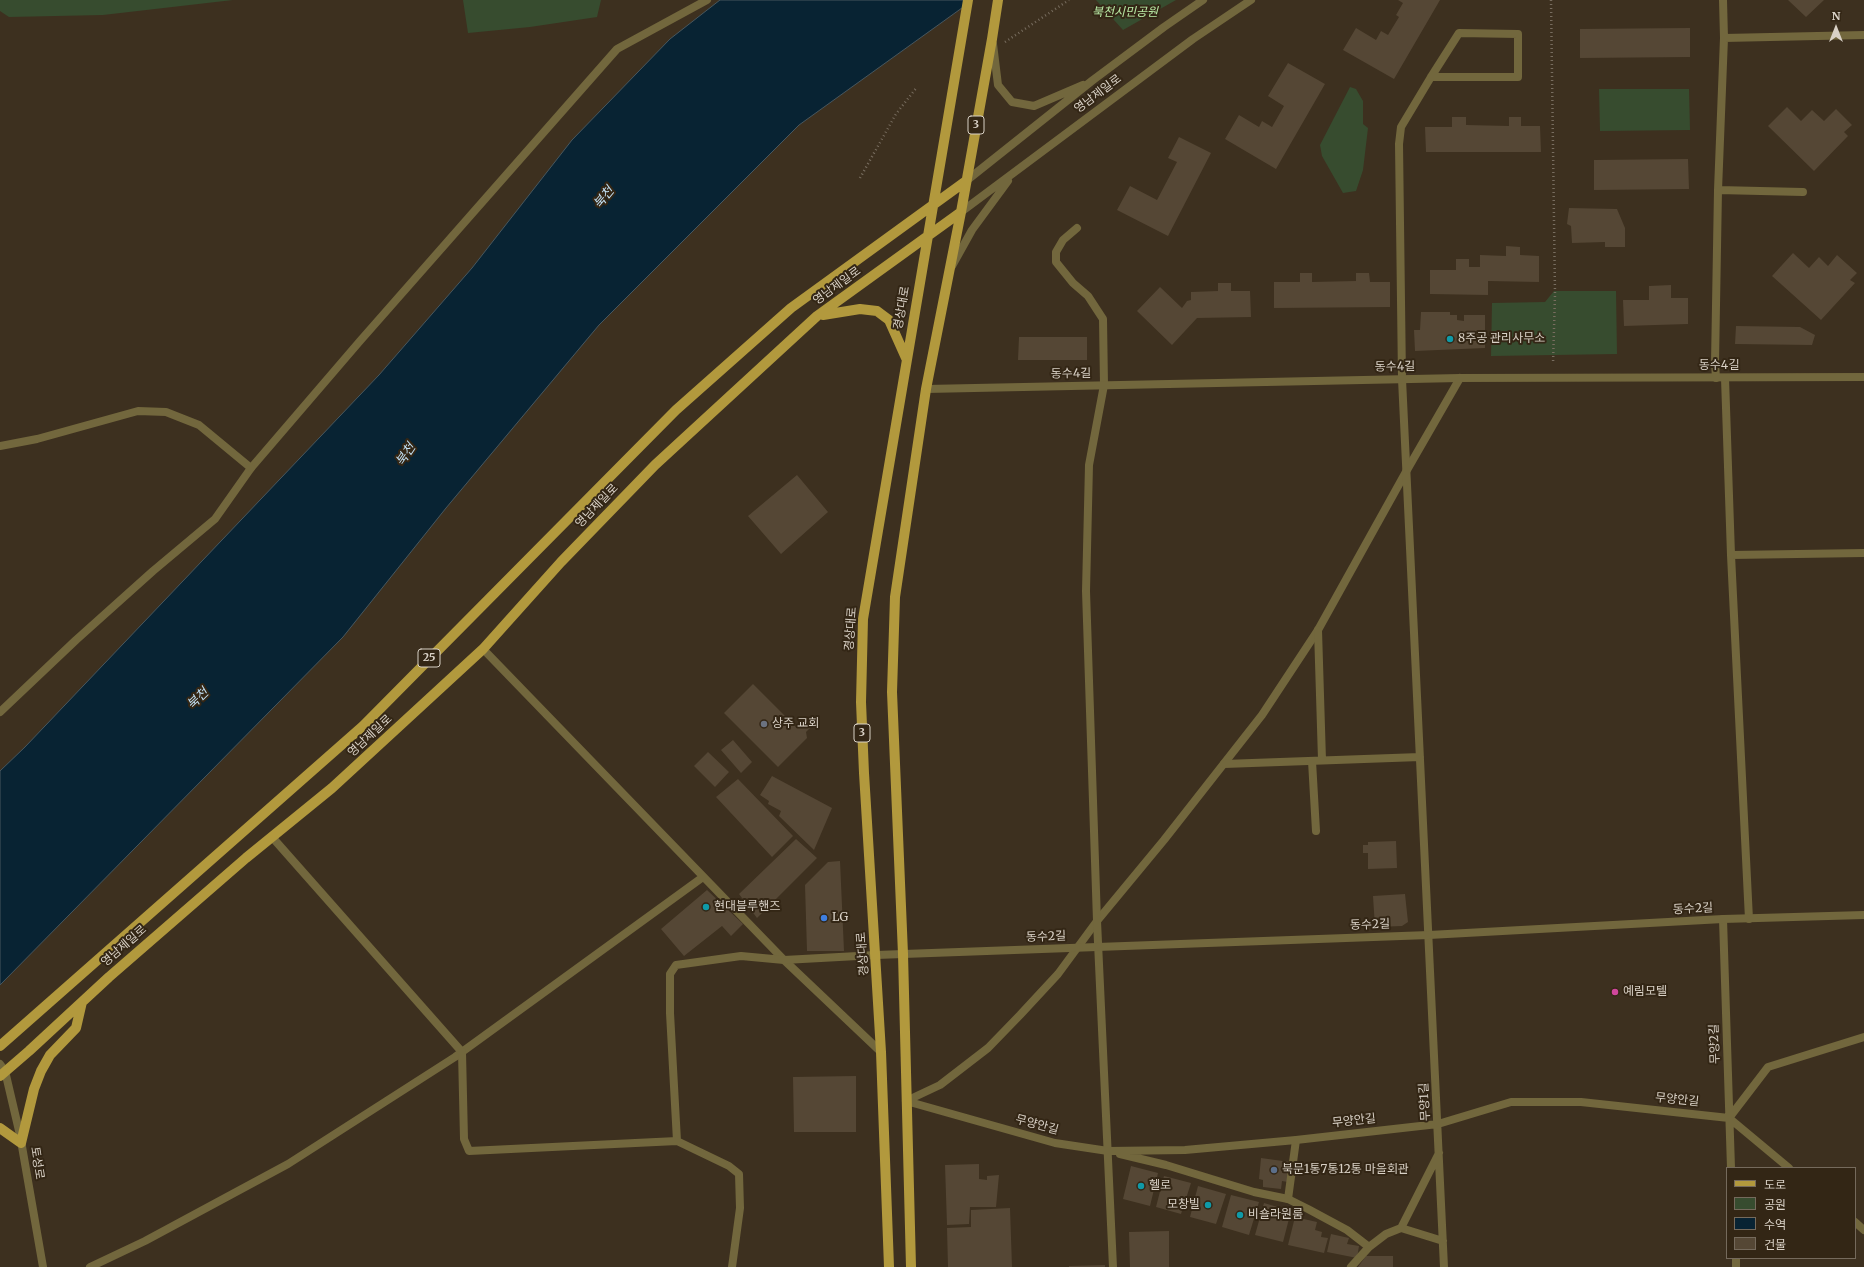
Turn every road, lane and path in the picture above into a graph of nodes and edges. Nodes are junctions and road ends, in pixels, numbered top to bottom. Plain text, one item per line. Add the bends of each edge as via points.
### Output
1 (707, 0) edge
2 (968, 0) edge
3 (998, 0) edge
4 (1069, 0) edge
5 (1203, 0) edge
6 (1251, 0) edge
7 (1551, 0) edge
8 (1723, 0) edge
9 (1864, 35) edge
10 (1724, 38) junction
11 (992, 39) junction
12 (1004, 43) dead end
13 (1431, 76) junction
14 (1093, 80) junction
15 (917, 87) dead end
16 (1014, 172) junction
17 (860, 178) dead end
18 (966, 181) junction
19 (1718, 190) junction
20 (1803, 192) dead end
21 (934, 204) junction
22 (961, 212) junction
23 (1077, 228) dead end
24 (929, 236) junction
25 (949, 272) junction
26 (817, 316) junction
27 (906, 358) junction
28 (1553, 364) dead end
29 (1864, 376) edge
30 (1460, 378) junction
31 (1716, 378) junction
32 (1725, 378) junction
33 (1402, 379) junction
34 (1104, 385) junction
35 (926, 389) junction
36 (0, 446) edge
37 (251, 468) junction
38 (1407, 470) junction
39 (1864, 553) edge
40 (1731, 555) junction
41 (1318, 630) junction
42 (483, 649) junction
43 (0, 712) edge
44 (1420, 757) junction
45 (1322, 760) junction
46 (1312, 761) junction
47 (1224, 764) junction
48 (1316, 831) dead end
49 (272, 837) junction
50 (704, 877) junction
51 (1864, 915) edge
52 (1723, 919) junction
53 (1749, 919) junction
54 (1097, 921) junction
55 (1429, 935) junction
56 (1099, 946) junction
57 (1077, 948) junction
58 (903, 954) junction
59 (876, 956) junction
60 (784, 960) junction
61 (82, 1002) junction
62 (1864, 1037) edge
63 (0, 1046) edge
64 (462, 1052) junction
65 (881, 1052) junction
66 (2, 1071) edge
67 (906, 1101) junction
68 (1729, 1118) junction
69 (1438, 1124) junction
70 (0, 1128) edge
71 (1296, 1140) junction
72 (677, 1141) junction
73 (21, 1143) junction
74 (1108, 1151) junction
75 (1439, 1153) junction
76 (1731, 1167) edge
77 (1789, 1167) edge
78 (1288, 1199) junction
79 (1856, 1223) edge
80 (1401, 1228) junction
81 (1864, 1230) edge
82 (1443, 1241) junction
83 (1369, 1247) junction
84 (43, 1267) edge
85 (90, 1267) edge
86 (732, 1267) edge
87 (889, 1267) edge
88 (912, 1267) edge
89 (1113, 1267) edge
90 (1352, 1267) edge
91 (1444, 1267) edge

1 - 37 street via 617,49
2 - 21 main road, 경상대로 / 3
3 - 11 main road, 3
4 - 12 path
5 - 14 street, 영남제일로
6 - 16 street, 영남제일로 via 1193,39
7 - 28 path via 1555,294
8 - 10 street
9 - 10 street
10 - 19 street
11 - 14 street via 998,85 1012,102 1034,106
11 - 18 main road, 3
13 - 13 street, 무양1길 via 1459,33 1518,34 1518,77
13 - 33 street, 무양1길 via 1401,127 1399,144
14 - 18 street, 영남제일로
15 - 17 path via 896,114
16 - 22 street, 영남제일로
16 - 25 street via 972,230
18 - 21 main road, 영남제일로
18 - 22 main road, 3
19 - 20 street
19 - 31 street
21 - 24 main road, 경상대로 / 3
21 - 63 main road, 영남제일로 / 25 via 792,308 676,410 363,726
22 - 24 main road, 영남제일로
22 - 25 main road, 3
23 - 34 street via 1063,240 1056,252 1056,262 1073,283 1088,296 1103,319
24 - 26 main road, 영남제일로
24 - 27 main road, 경상대로 / 3
25 - 35 main road, 3
26 - 27 main road via 860,309 877,311 889,320
26 - 42 main road, 영남제일로 via 655,465 561,562
27 - 59 main road, 경상대로 / 3 via 863,619 861,702
29 - 32 street, 동수4길
30 - 31 street, 동수4길
30 - 33 street, 동수4길
30 - 38 street
31 - 32 street, 동수4길
32 - 40 street
33 - 34 street, 동수4길
33 - 38 street, 무양1길
34 - 35 street, 동수4길
34 - 54 street via 1089,465 1086,591
35 - 58 main road, 3 via 895,597 892,692
36 - 37 street via 37,439 138,412 166,412 199,425
37 - 43 street via 215,519 76,640
38 - 41 street
38 - 44 street, 무양1길
39 - 40 street
40 - 53 street
41 - 45 street
41 - 47 street via 1262,715
42 - 49 main road, 영남제일로 via 332,788
42 - 50 street
44 - 45 street
44 - 55 street, 무양1길
45 - 46 street
46 - 47 street
46 - 48 street
47 - 54 street
49 - 61 main road, 영남제일로
49 - 64 street
50 - 60 street
50 - 64 street
51 - 53 street, 동수2길
52 - 53 street, 동수2길
52 - 55 street, 동수2길
52 - 68 street, 무양2길
54 - 56 street
54 - 57 street
55 - 56 street, 동수2길
55 - 69 street, 무양1길
56 - 57 street, 동수2길
56 - 74 street
57 - 58 street, 동수2길
57 - 67 street via 1058,974 988,1048 940,1085
58 - 59 street, 동수2길
58 - 67 main road, 3
59 - 60 street, 동수2길
59 - 65 main road, 경상대로 / 3
60 - 65 street
60 - 72 street, 동수2길 via 741,956 676,964 670,974
61 - 66 main road, 영남제일로 via 29,1051
61 - 73 main road via 76,1028 50,1055 41,1071
62 - 68 street via 1768,1066
64 - 72 street via 464,1139 468,1151
64 - 85 street via 288,1164 145,1241
65 - 87 main road, 경상대로 / 3
66 - 73 street, 토성로
67 - 74 street, 무양안길 via 1055,1143
67 - 88 main road, 3
68 - 69 street, 무양안길 via 1581,1102 1511,1102
68 - 76 street, 무양2길
68 - 77 street
69 - 71 street, 무양안길
69 - 75 street, 무양1길
70 - 73 main road
71 - 74 street, 무양안길 via 1185,1150
71 - 78 street
72 - 86 street via 740,1174 740,1208
73 - 84 street, 토성로
74 - 78 street
74 - 89 street
75 - 80 street
75 - 82 street, 무양1길
78 - 83 street via 1347,1230
79 - 81 street
80 - 82 street
80 - 83 street via 1386,1234
82 - 91 street, 무양1길
83 - 90 street

